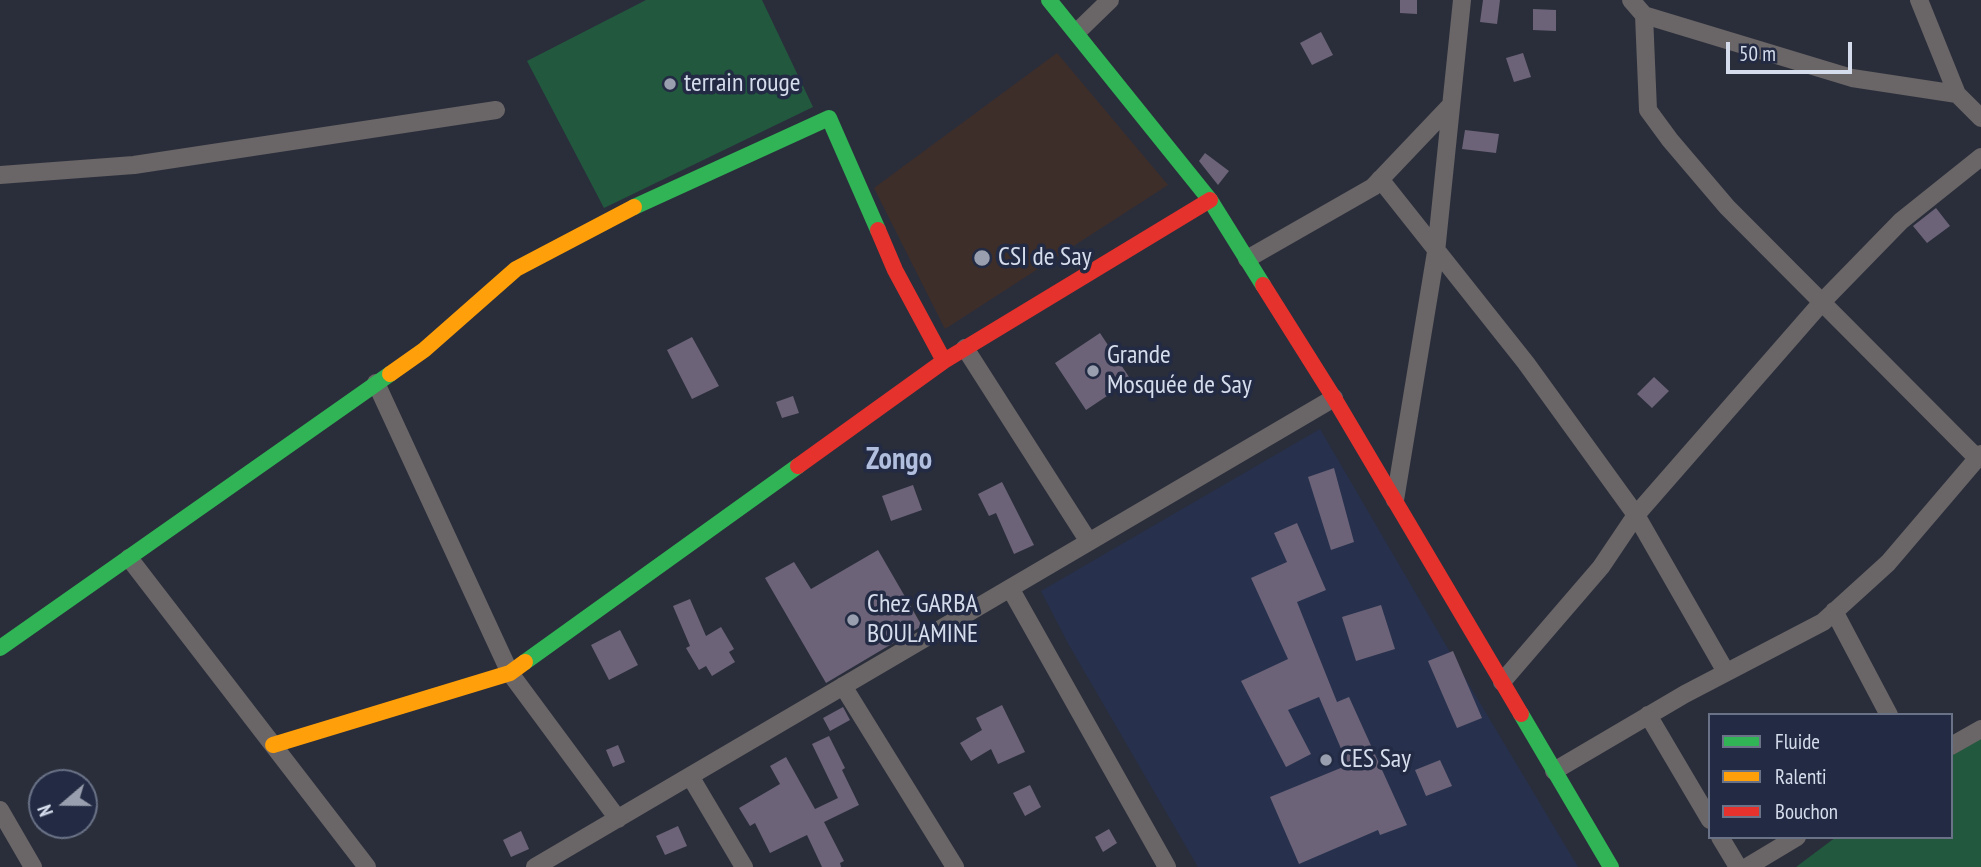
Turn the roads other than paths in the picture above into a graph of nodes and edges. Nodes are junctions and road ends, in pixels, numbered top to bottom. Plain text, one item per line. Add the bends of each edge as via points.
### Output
1 (1049, 0) edge
2 (1110, 0) edge
3 (1462, 0) edge
4 (1631, 0) edge
5 (1919, 0) edge
6 (1644, 15) junction
7 (1077, 32) junction
8 (1957, 94) junction
9 (1451, 105) junction
10 (496, 110) dead end
11 (1978, 110) edge
12 (1981, 157) edge
13 (0, 175) edge
14 (1380, 179) junction
15 (1210, 200) junction
16 (1436, 252) junction
17 (1247, 259) junction
18 (1823, 301) junction
19 (965, 348) junction
20 (944, 361) junction
21 (376, 383) junction
22 (1334, 398) junction
23 (1979, 456) edge
24 (1395, 499) junction
25 (1636, 515) junction
26 (1088, 542) junction
27 (129, 558) junction
28 (1010, 588) junction
29 (1834, 611) junction
30 (0, 648) edge
31 (1726, 672) junction
32 (510, 673) junction
33 (1502, 682) junction
34 (844, 686) junction
35 (1888, 713) edge
36 (1648, 715) junction
37 (1981, 729) edge
38 (273, 745) junction
39 (1953, 745) edge
40 (1554, 771) junction
41 (691, 776) junction
42 (0, 810) edge
43 (1708, 817) edge
44 (618, 818) junction
45 (1721, 839) edge
46 (1794, 839) edge
47 (33, 867) edge
48 (367, 867) edge
49 (535, 867) edge
50 (744, 867) edge
51 (955, 867) edge
52 (1167, 867) edge
53 (1611, 867) edge
54 (1738, 867) edge
55 (1747, 867) edge

1 - 7 street
2 - 7 street
3 - 9 street
4 - 6 street
5 - 8 street
6 - 8 street via 1852,78
6 - 18 street via 1648,110 1727,207
7 - 15 street
8 - 11 street
9 - 14 street
9 - 16 street
10 - 13 street via 134,165
12 - 18 street via 1901,221
14 - 16 street
14 - 17 street
15 - 17 street
15 - 19 street
16 - 24 street
16 - 25 street via 1526,363
17 - 22 street
18 - 23 street
18 - 25 street
19 - 20 street
19 - 26 street
20 - 21 street via 895,270 829,118 617,215 516,269 424,350
20 - 32 street
21 - 27 street
21 - 32 street
22 - 24 street
22 - 26 street
23 - 29 street via 1888,563
24 - 33 street
25 - 31 street
25 - 33 street via 1601,567
26 - 28 street
27 - 30 street
27 - 38 street
28 - 34 street
28 - 52 street
29 - 31 street via 1823,622
29 - 35 street
31 - 36 street
32 - 38 street
32 - 44 street
33 - 40 street
34 - 41 street
34 - 51 street
36 - 40 street
36 - 43 street
37 - 39 street
38 - 48 street
40 - 53 street
41 - 44 street
41 - 50 street
42 - 47 street
44 - 49 street
45 - 54 street
46 - 55 street

